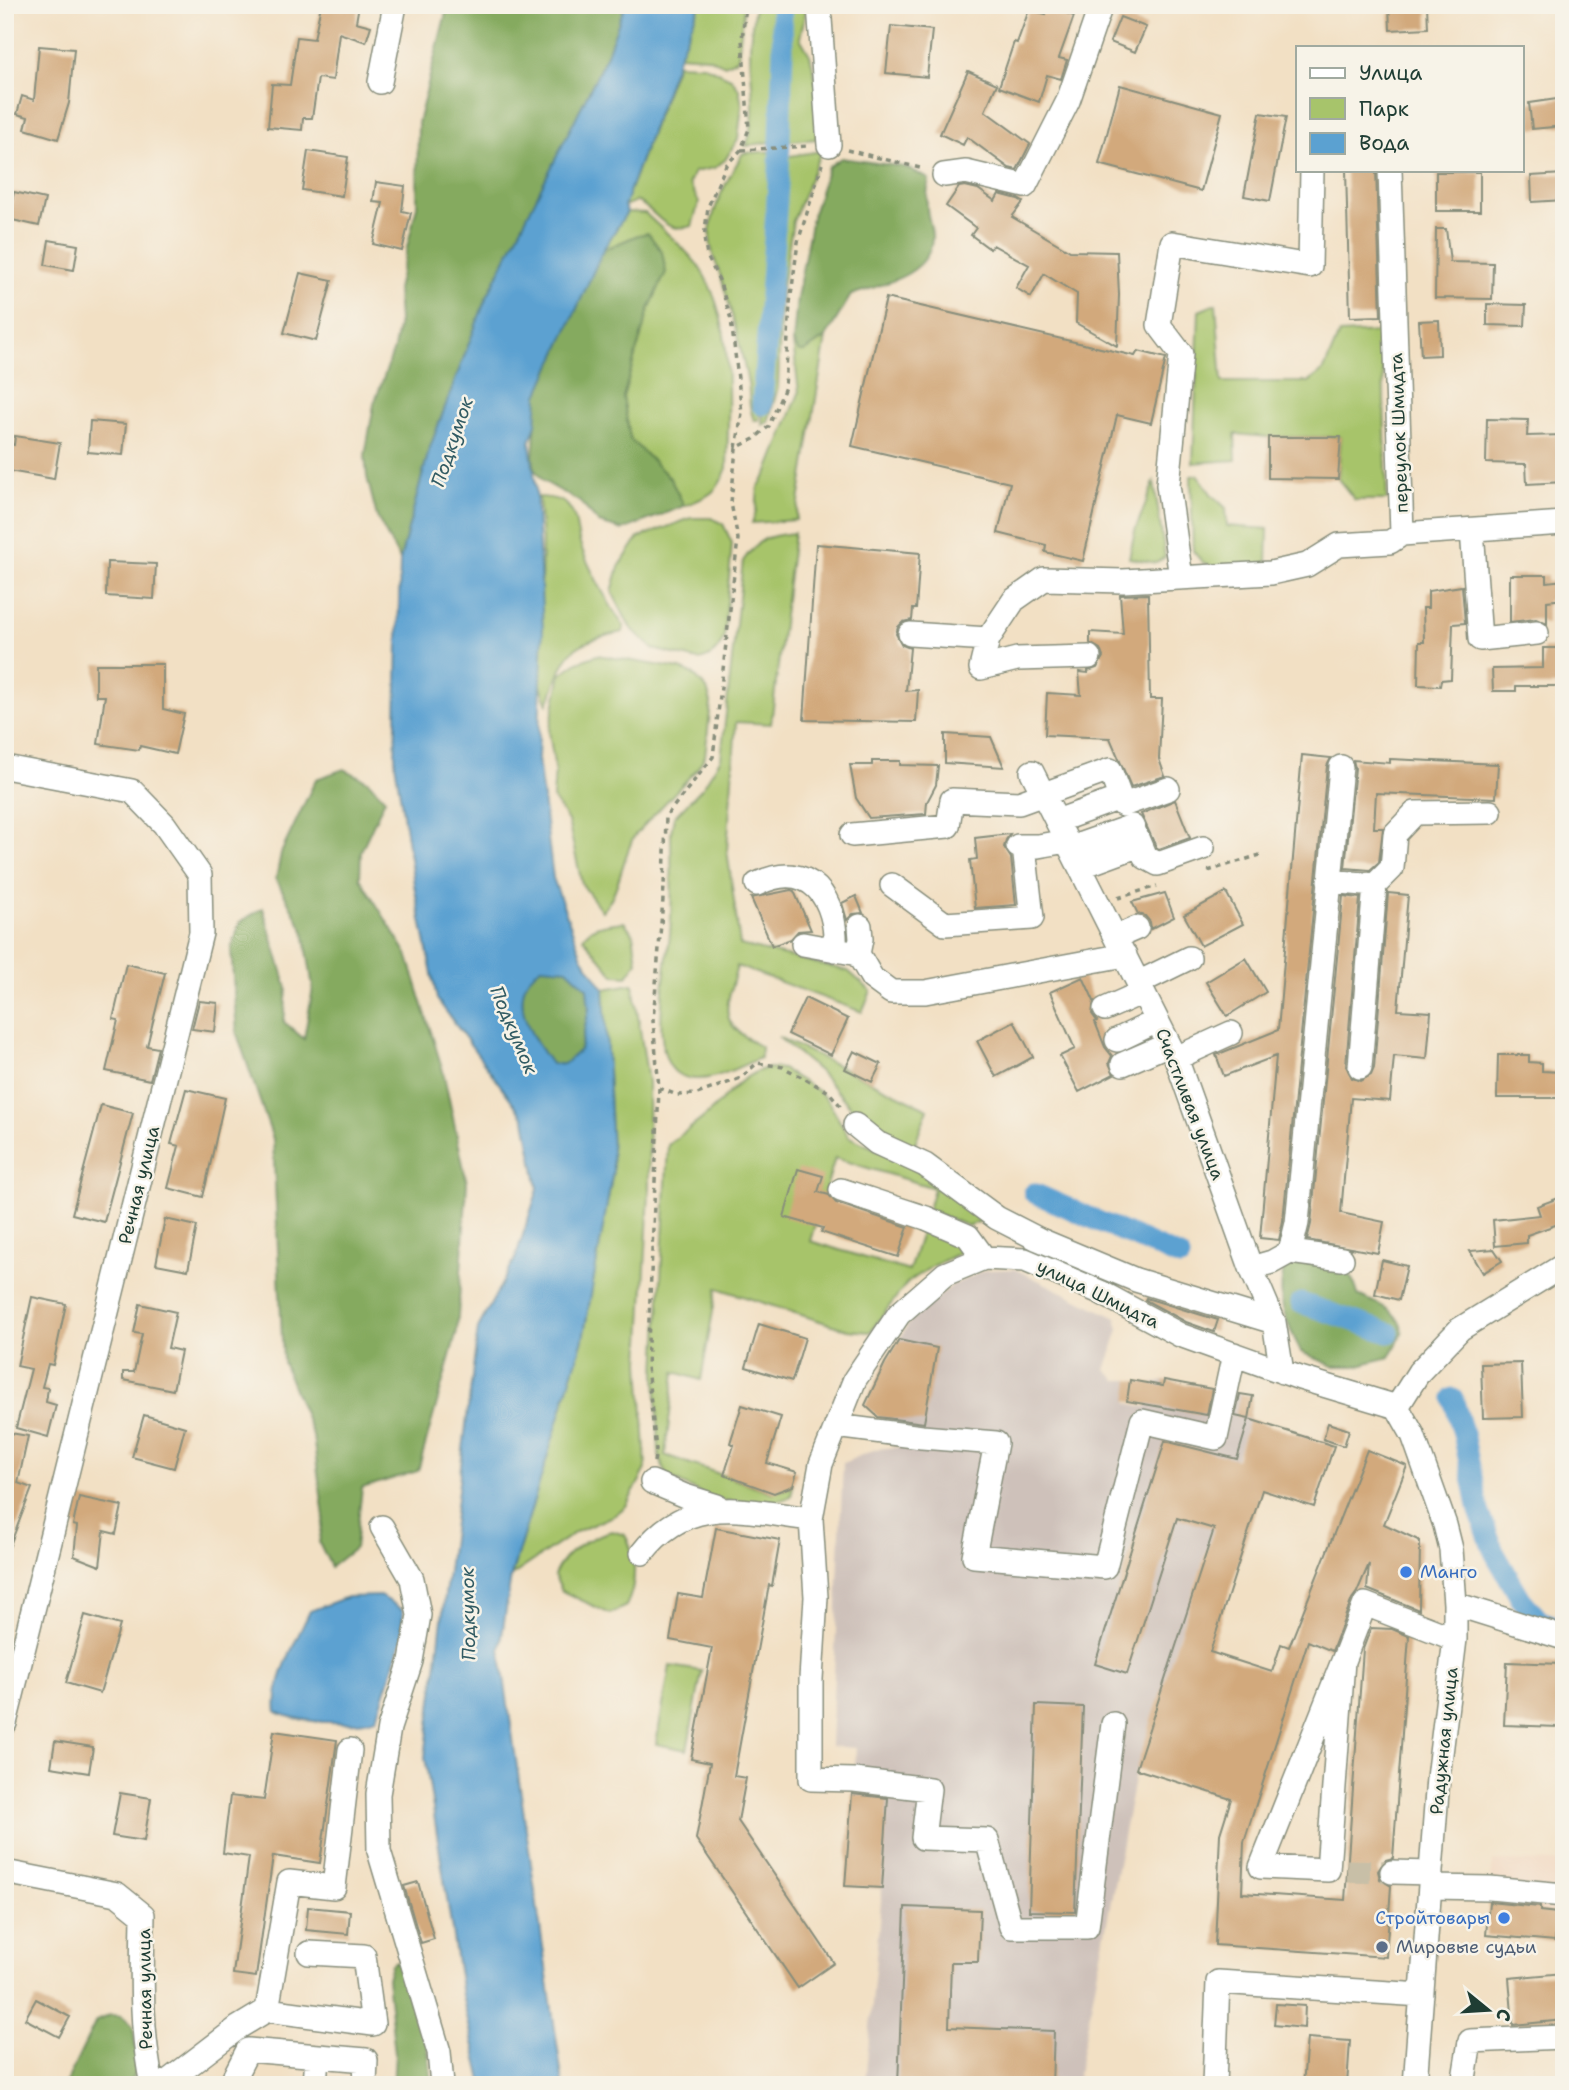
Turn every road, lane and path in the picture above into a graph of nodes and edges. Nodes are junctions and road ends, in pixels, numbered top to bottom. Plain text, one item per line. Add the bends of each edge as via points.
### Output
1 (395, 5) edge
2 (746, 5) edge
3 (819, 5) edge
4 (1101, 5) edge
5 (380, 82) dead end
6 (830, 145) junction
7 (741, 150) junction
8 (1312, 172) edge
9 (1390, 172) edge
10 (944, 175) joint
11 (737, 448) junction
12 (1564, 523) edge
13 (1472, 530) junction
14 (1402, 534) junction
15 (1181, 578) junction
16 (1537, 633) dead end
17 (909, 634) dead end
18 (988, 639) junction
19 (1089, 657) dead end
20 (5, 767) edge
21 (1340, 767) dead end
22 (1032, 772) dead end
23 (1168, 789) dead end
24 (1043, 793) junction
25 (1120, 798) junction
26 (1490, 812) dead end
27 (852, 835) dead end
28 (1069, 844) junction
29 (1203, 848) dead end
30 (1329, 881) junction
31 (757, 884) dead end
32 (892, 885) dead end
33 (1375, 885) junction
34 (860, 926) dead end
35 (1138, 928) dead end
36 (803, 944) dead end
37 (1120, 946) junction
38 (835, 950) junction
39 (858, 954) junction
40 (1189, 958) dead end
41 (1140, 988) junction
42 (1105, 1009) dead end
43 (1157, 1021) junction
44 (1231, 1033) dead end
45 (1117, 1040) dead end
46 (1172, 1051) junction
47 (1123, 1063) dead end
48 (1360, 1067) dead end
49 (659, 1088) junction
50 (855, 1125) joint
51 (841, 1189) dead end
52 (1290, 1252) junction
53 (984, 1258) junction
54 (1342, 1259) dead end
55 (1564, 1265) edge
56 (1251, 1268) junction
57 (1274, 1322) junction
58 (1234, 1354) junction
59 (1282, 1372) junction
60 (1397, 1407) junction
61 (836, 1426) junction
62 (652, 1482) joint
63 (726, 1509) junction
64 (811, 1519) junction
65 (382, 1527) dead end
66 (642, 1553) dead end
67 (1455, 1604) junction
68 (1564, 1637) edge
69 (1455, 1639) junction
70 (1343, 1661) junction
71 (5, 1723) edge
72 (1113, 1724) dead end
73 (350, 1750) dead end
74 (5, 1872) edge
75 (1392, 1872) tunnel mouth
76 (1430, 1880) junction
77 (1564, 1895) edge
78 (309, 1953) dead end
79 (1422, 1995) junction
80 (267, 2010) junction
81 (1564, 2037) edge
82 (317, 2056) junction
83 (152, 2085) edge
84 (163, 2085) edge
85 (230, 2085) edge
86 (315, 2085) edge
87 (365, 2085) edge
88 (442, 2085) edge
89 (1214, 2085) edge
90 (1415, 2085) edge
91 (1463, 2085) edge

1 - 5 street
2 - 7 path via 742,40 749,130
3 - 6 street
4 - 10 street via 1068,101 1025,186 966,172
6 - 7 path
6 - 10 path
6 - 11 path via 798,242 785,387 769,426
7 - 11 path via 726,165 708,207 704,237 731,319 742,413
8 - 15 street via 1310,266 1172,243 1159,325 1181,354 1168,485
9 - 14 street, переулок Шмидта
11 - 49 path via 731,503 738,538 713,757 666,816 653,1021
12 - 13 street, переулок Шмидта
13 - 14 street, переулок Шмидта
13 - 16 street via 1480,639
14 - 15 street via 1390,542 1339,545 1307,565 1271,573
15 - 18 street via 1044,579 1014,600
17 - 18 street
18 - 19 street via 981,668 1017,659
20 - 71 street, Речная улица via 132,790 164,824 200,875 201,933
21 - 30 street
22 - 24 street, Счастливая улица
23 - 25 street via 1123,805
24 - 25 street via 1115,767
24 - 27 street via 1019,803 953,800 948,826
24 - 28 street, Счастливая улица
25 - 28 street
26 - 33 street via 1415,813 1395,834 1392,868
28 - 29 street via 1140,845 1145,857 1158,864
28 - 32 street via 1021,846 1032,918 945,925
28 - 37 street, Счастливая улица
30 - 33 street
30 - 52 street via 1297,1223
31 - 38 street via 790,875 813,884 832,913
33 - 48 street
34 - 39 street
35 - 37 street
36 - 38 street
37 - 39 street via 925,992 891,992 872,978
37 - 41 street, Счастливая улица
38 - 39 street
40 - 41 street
41 - 42 street
41 - 43 street, Счастливая улица
43 - 45 street
43 - 46 street, Счастливая улица
44 - 46 street
46 - 47 street
46 - 56 street, Счастливая улица
49 - 50 path via 677,1096 697,1094 741,1078 757,1063 783,1067 829,1092
49 - 62 path via 647,1367 656,1450
50 - 57 street via 877,1143 925,1165 997,1218 1038,1239 1136,1280
51 - 53 street via 968,1236
52 - 54 street
52 - 56 street
53 - 58 street, улица Шмидта via 1025,1260 1100,1292 1180,1335
53 - 61 street, улица Шмидта via 945,1274 899,1314 855,1379
55 - 60 street via 1460,1329 1419,1372
56 - 57 street, Счастливая улица
57 - 59 street, Счастливая улица
58 - 59 street, улица Шмидта
58 - 61 street via 1216,1438 1142,1421 1105,1567 974,1556 996,1443
59 - 60 street, улица Шмидта
60 - 67 street, Радужная улица via 1413,1435 1445,1525
61 - 64 street, улица Шмидта via 821,1464
62 - 63 street
63 - 64 street
63 - 66 street via 698,1512 669,1526
64 - 72 street, улица Шмидта via 816,1597 811,1779 929,1789 923,1838 987,1840 1011,1927 1087,1927
65 - 88 street via 412,1579 419,1615 411,1661 389,1728 378,1794 379,1851 439,2052
67 - 68 street
67 - 69 street, Радужная улица
69 - 70 street via 1365,1604
69 - 76 street, Радужная улица
70 - 70 street via 1338,1870 1261,1867
73 - 80 street via 334,1887 289,1882
74 - 83 street, Речная улица via 117,1895 143,1915 141,1996
75 - 76 street
76 - 77 street
76 - 79 street, Радужная улица
78 - 80 street via 364,1956 373,2024
79 - 89 street via 1218,1982
79 - 90 street, Радужная улица
80 - 84 street
81 - 91 street via 1470,2041
82 - 85 street via 248,2050
82 - 86 street
82 - 87 street via 366,2060

